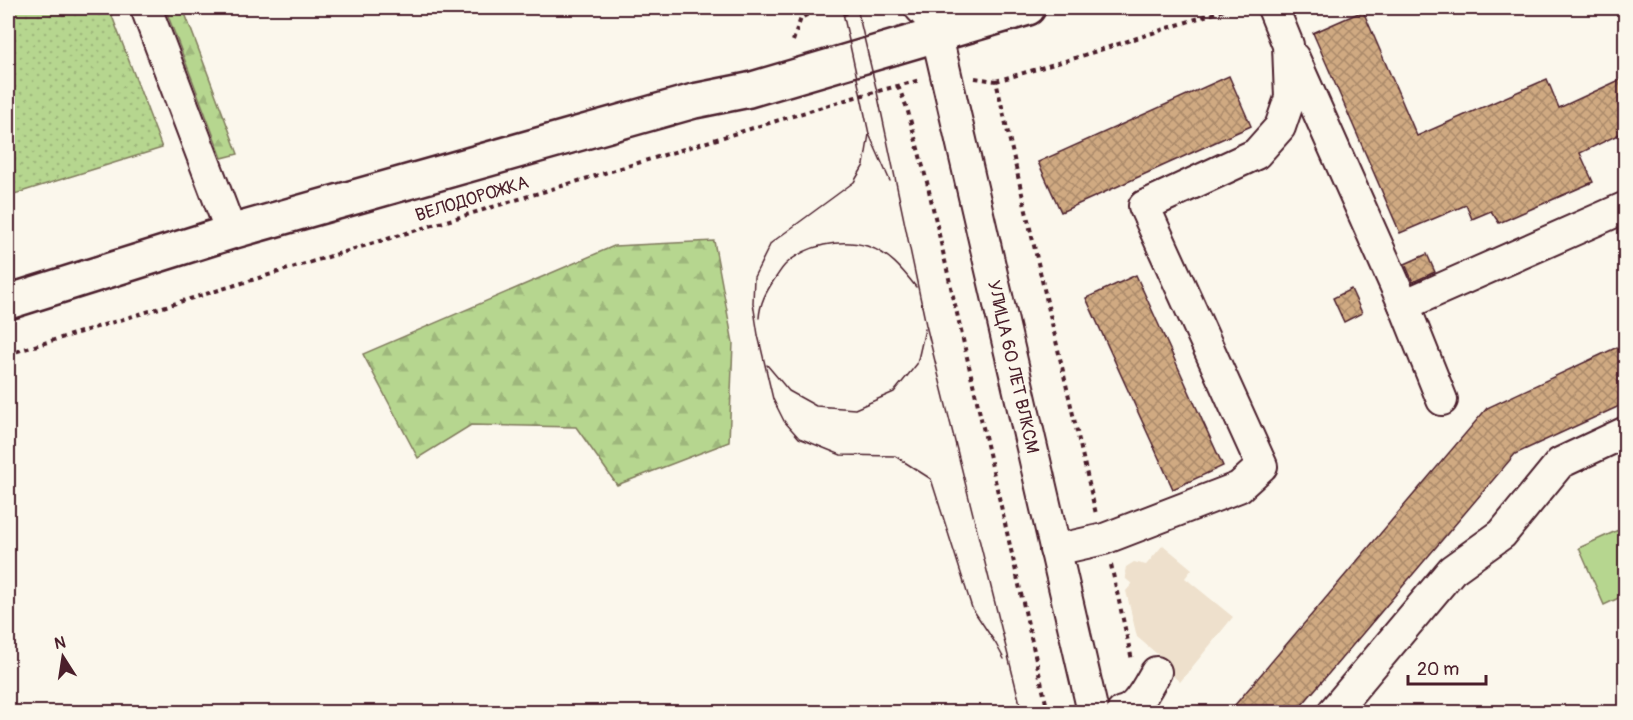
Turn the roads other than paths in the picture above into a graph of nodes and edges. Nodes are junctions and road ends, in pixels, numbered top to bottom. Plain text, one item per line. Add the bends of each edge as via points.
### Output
1 (146, 8) edge
2 (1028, 8) edge
3 (1274, 8) edge
4 (932, 18) edge
5 (1288, 45) junction
6 (1626, 207) edge
7 (231, 232) junction
8 (8, 302) edge
9 (1404, 305) junction
10 (1442, 400) dead end
11 (1626, 432) edge
12 (1055, 549) junction
13 (1156, 672) dead end
14 (1131, 705) edge
15 (1093, 712) edge
16 (1333, 712) edge

1 - 7 street
2 - 4 main road
3 - 5 street
4 - 7 main road via 749,90 694,101
4 - 12 street, УЛИЦА 60 ЛЕТ ВЛКСМ
5 - 9 street
5 - 12 street via 1290,98 1280,127 1256,154 1144,206 1262,466 1239,487 1104,539
6 - 9 street
7 - 8 main road
9 - 10 street
11 - 16 street via 1560,463 1502,534 1452,570
12 - 15 street, УЛИЦА 60 ЛЕТ ВЛКСМ
13 - 14 street

